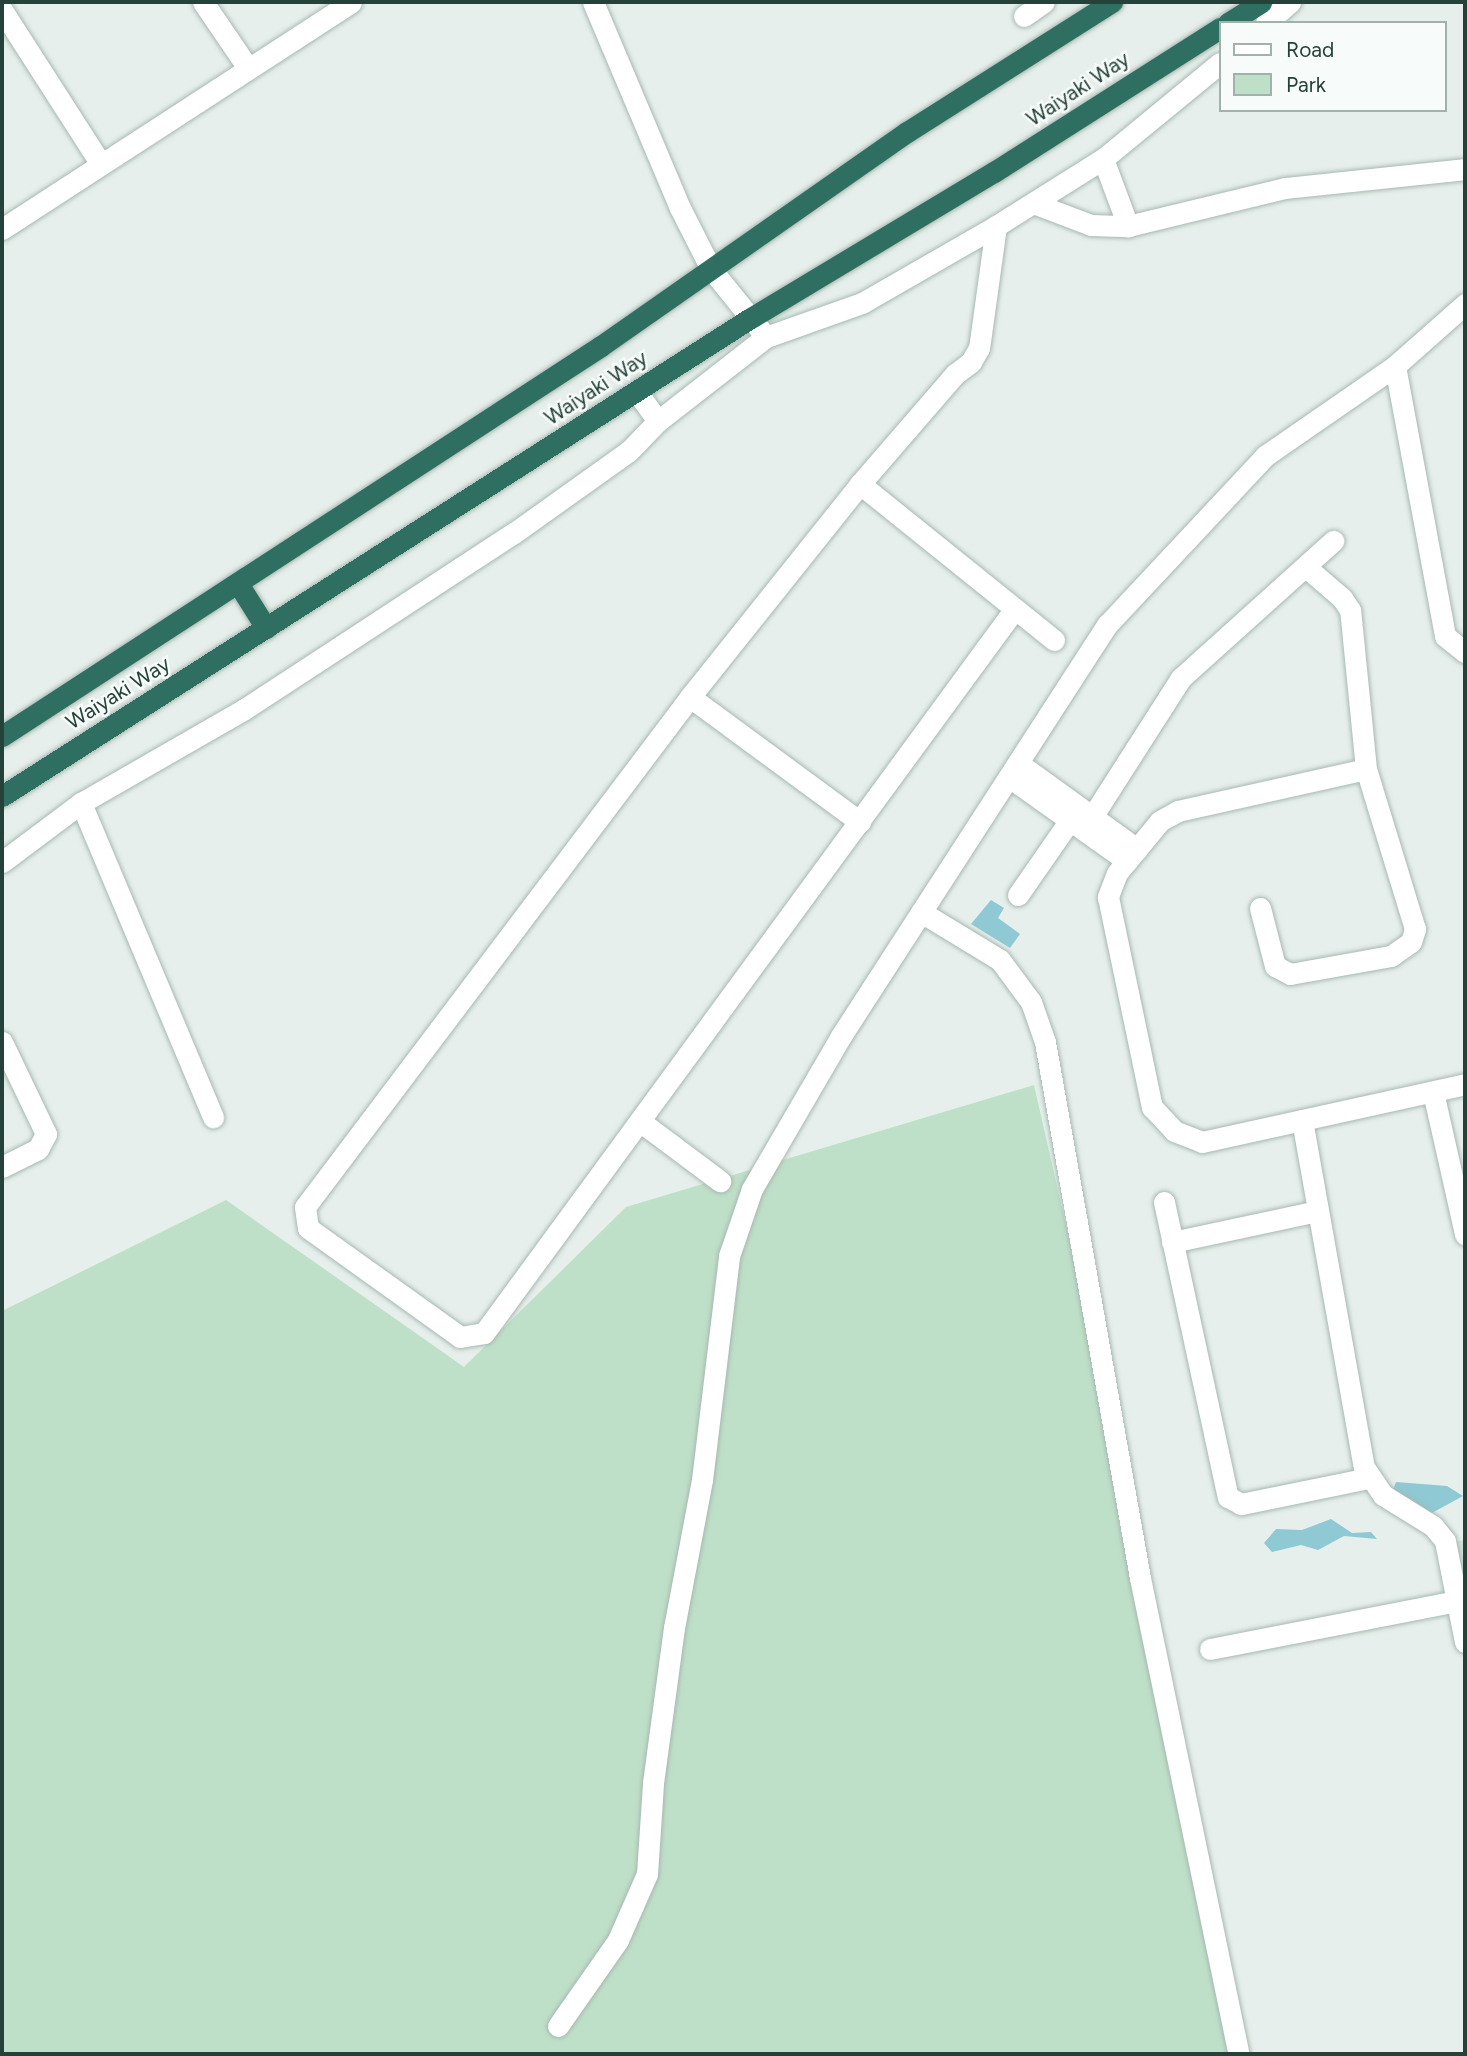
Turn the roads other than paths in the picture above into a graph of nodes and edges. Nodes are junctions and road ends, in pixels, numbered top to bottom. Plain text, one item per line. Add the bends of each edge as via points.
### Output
1 (203, 2) edge
2 (351, 2) edge
3 (593, 2) edge
4 (1044, 2) edge
5 (1112, 2) edge
6 (1261, 2) edge
7 (1290, 2) edge
8 (2, 10) edge
9 (1024, 16) dead end
10 (1231, 21) edge
11 (1268, 21) edge
12 (1218, 29) edge
13 (1218, 65) edge
14 (248, 68) junction
15 (1102, 159) junction
16 (101, 164) junction
17 (1465, 169) edge
18 (1033, 203) junction
19 (996, 226) junction
20 (1128, 226) junction
21 (2, 229) edge
22 (711, 269) junction
23 (1465, 303) edge
24 (749, 319) junction
25 (765, 337) junction
26 (1395, 366) junction
27 (636, 391) junction
28 (657, 421) junction
29 (860, 484) junction
30 (1333, 541) dead end
31 (1306, 567) junction
32 (239, 585) junction
33 (1014, 610) junction
34 (266, 628) junction
35 (1054, 640) dead end
36 (1465, 652) edge
37 (690, 696) junction
38 (2, 736) edge
39 (1366, 769) junction
40 (1013, 770) junction
41 (2, 796) edge
42 (81, 803) junction
43 (1092, 817) junction
44 (1070, 820) junction
45 (860, 822) junction
46 (1132, 855) junction
47 (2, 862) edge
48 (1018, 895) dead end
49 (1260, 908) dead end
50 (921, 912) junction
51 (2, 1042) edge
52 (1465, 1084) edge
53 (1433, 1092) junction
54 (213, 1117) dead end
55 (1302, 1120) junction
56 (641, 1122) junction
57 (2, 1167) edge
58 (720, 1181) dead end
59 (1164, 1202) dead end
60 (1318, 1211) junction
61 (1465, 1234) edge
62 (1172, 1242) junction
63 (1369, 1478) junction
64 (1457, 1601) junction
65 (1465, 1643) edge
66 (1210, 1649) dead end
67 (558, 2026) dead end
68 (1239, 2054) edge

1 - 14 street
2 - 14 street
3 - 22 street via 679,206
4 - 9 street
5 - 22 highway, Waiyaki Way via 906,132
6 - 10 highway
7 - 11 street
8 - 16 street
12 - 24 highway, Waiyaki Way via 994,172
13 - 15 street
14 - 16 street
15 - 18 street
15 - 20 street
16 - 21 street
17 - 20 street via 1286,188
18 - 19 street
18 - 20 street via 1091,225
19 - 25 street via 862,303
19 - 29 street via 979,348
22 - 24 street
22 - 32 highway, Waiyaki Way
23 - 26 street
24 - 25 street
24 - 27 highway, Waiyaki Way
25 - 28 street
26 - 36 street via 1445,636
26 - 40 street via 1265,456 1107,625
27 - 28 street
27 - 34 highway, Waiyaki Way
28 - 42 street via 629,451 514,533 243,710
29 - 33 street
29 - 37 street
30 - 31 street
31 - 39 street via 1350,610
31 - 43 street via 1181,678
32 - 34 highway
32 - 38 highway, Waiyaki Way
33 - 35 street
33 - 45 street
34 - 41 highway, Waiyaki Way
37 - 45 street
37 - 56 street via 305,1207 304,1217 308,1228 460,1338 484,1334
39 - 46 street via 1178,811 1160,821
39 - 49 street via 1415,929 1411,942 1391,956 1281,972 1275,966
40 - 43 street
40 - 44 street
40 - 50 street
42 - 47 street
42 - 54 street
43 - 46 street
44 - 46 street
44 - 48 street
45 - 56 street
46 - 55 street via 1111,883 1108,897 1157,1116 1174,1131 1202,1142
50 - 67 street via 808,1090 737,1225 702,1480 674,1628 653,1783 648,1874 618,1940
50 - 68 street via 1000,960 1031,1002 1045,1042 1140,1578
51 - 57 street via 47,1134 38,1149
52 - 53 street
53 - 55 street
53 - 61 street
55 - 60 street
56 - 58 street
59 - 62 street
60 - 62 street
60 - 63 street
62 - 63 street via 1228,1497 1241,1504
63 - 64 street via 1383,1495 1441,1534
64 - 65 street
64 - 66 street

